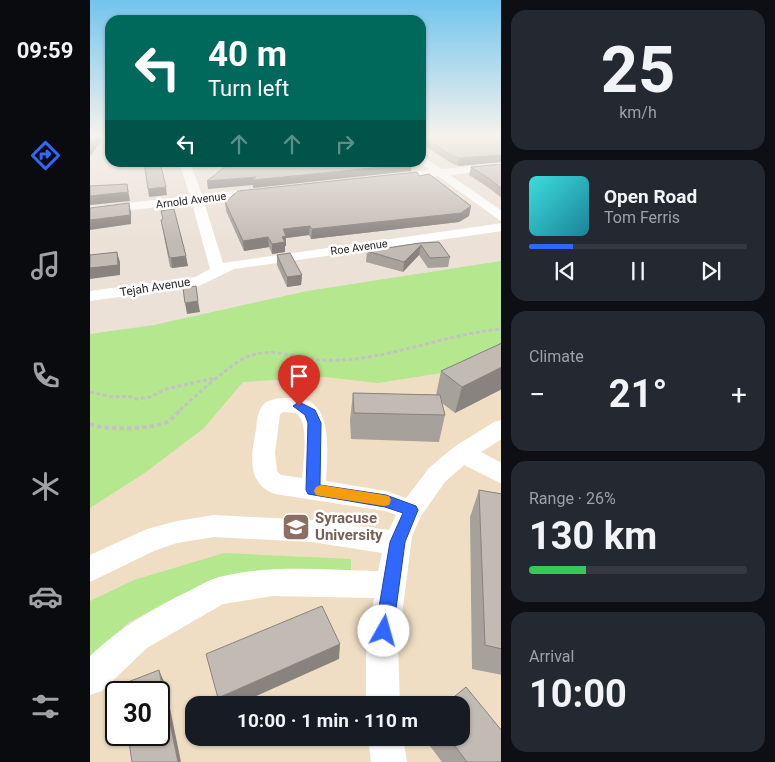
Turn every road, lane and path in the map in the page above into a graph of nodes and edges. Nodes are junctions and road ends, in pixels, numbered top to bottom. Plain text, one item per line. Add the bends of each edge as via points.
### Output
1 (187, 170) edge
2 (435, 170) edge
3 (470, 170) edge
4 (440, 173) junction
5 (382, 180) edge
6 (275, 191) edge
7 (197, 199) junction
8 (90, 212) edge
9 (501, 218) edge
10 (501, 227) edge
11 (218, 270) junction
12 (90, 296) edge
13 (501, 329) edge
14 (218, 377) junction
15 (90, 392) edge
16 (90, 424) edge
17 (501, 428) edge
18 (462, 453) junction
19 (501, 475) edge
20 (313, 490) dead end
21 (411, 510) junction
22 (398, 542) junction
23 (90, 569) edge
24 (390, 586) junction
25 (90, 680) edge
26 (383, 696) edge
27 (387, 746) edge
28 (389, 762) edge

1 - 7 street
2 - 4 street
3 - 4 street
4 - 5 street
4 - 9 street
6 - 7 street, Arnold Avenue
7 - 8 street, Arnold Avenue
7 - 11 street
10 - 11 street, Roe Avenue via 232,265
11 - 12 street, Tejah Avenue via 199,281
13 - 14 path via 477,331 365,357 322,360 271,352 249,356
14 - 15 path via 150,397 113,397
14 - 16 path via 167,422 113,429
17 - 18 street
18 - 19 street
18 - 21 street via 437,475
20 - 21 street via 386,501
21 - 22 street
22 - 23 street via 312,531 214,526 177,532 147,542
22 - 24 street
24 - 25 street via 273,583 219,591 136,637
24 - 26 street via 382,647
27 - 28 street

